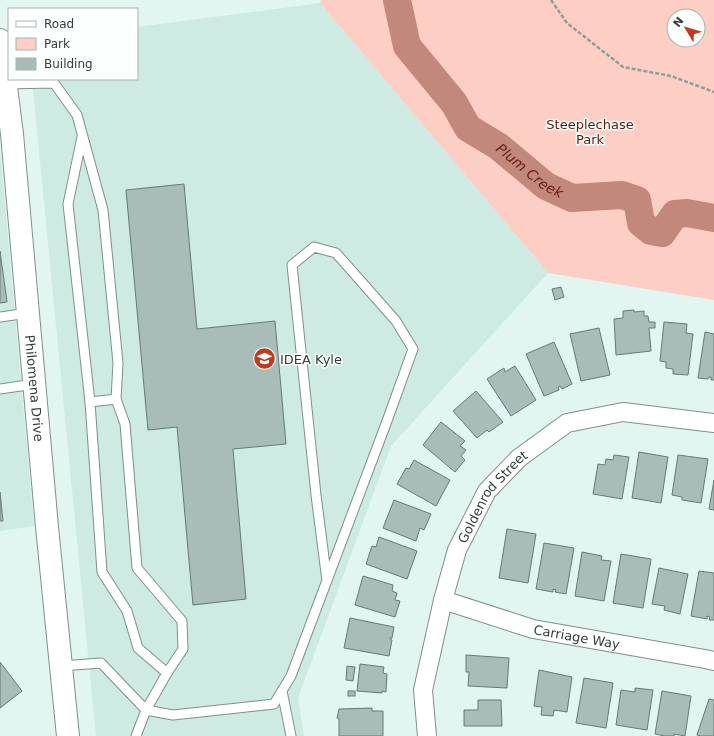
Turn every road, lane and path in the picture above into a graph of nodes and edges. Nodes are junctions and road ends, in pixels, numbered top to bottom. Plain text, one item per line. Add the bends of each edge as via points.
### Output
1 (552, 0) edge
2 (0, 40) edge
3 (5, 84) junction
4 (714, 92) edge
5 (83, 136) junction
6 (28, 313) junction
7 (0, 317) edge
8 (34, 384) junction
9 (0, 390) edge
10 (116, 399) junction
11 (90, 402) junction
12 (714, 423) edge
13 (327, 581) junction
14 (443, 600) junction
15 (714, 661) edge
16 (61, 666) junction
17 (166, 673) junction
18 (282, 691) junction
19 (146, 710) junction
20 (68, 736) edge
21 (136, 736) edge
22 (291, 736) edge
23 (427, 736) edge

1 - 4 path via 567,23 623,67 671,76
2 - 3 street, Philomena Drive
3 - 5 lane via 54,83 77,115
3 - 6 street, Philomena Drive
5 - 10 lane via 103,210 118,363
5 - 11 lane via 68,204
6 - 7 lane
6 - 8 street, Philomena Drive
8 - 9 lane
8 - 16 street, Philomena Drive
10 - 11 lane
10 - 17 lane via 125,424 137,568 182,622 183,649
11 - 17 lane via 102,572 127,611 138,648
12 - 14 street, Goldenrod Street via 623,412 567,423 519,458 487,491 457,550
13 - 13 lane via 413,349 396,321 336,253 314,247 292,265
13 - 18 lane via 291,676
14 - 15 street, Carriage Way via 533,629
14 - 23 street, Goldenrod Street via 423,690
16 - 19 lane via 101,663
16 - 20 street, Philomena Drive
17 - 19 lane
18 - 19 lane via 274,704 173,715
18 - 22 lane
19 - 21 lane

